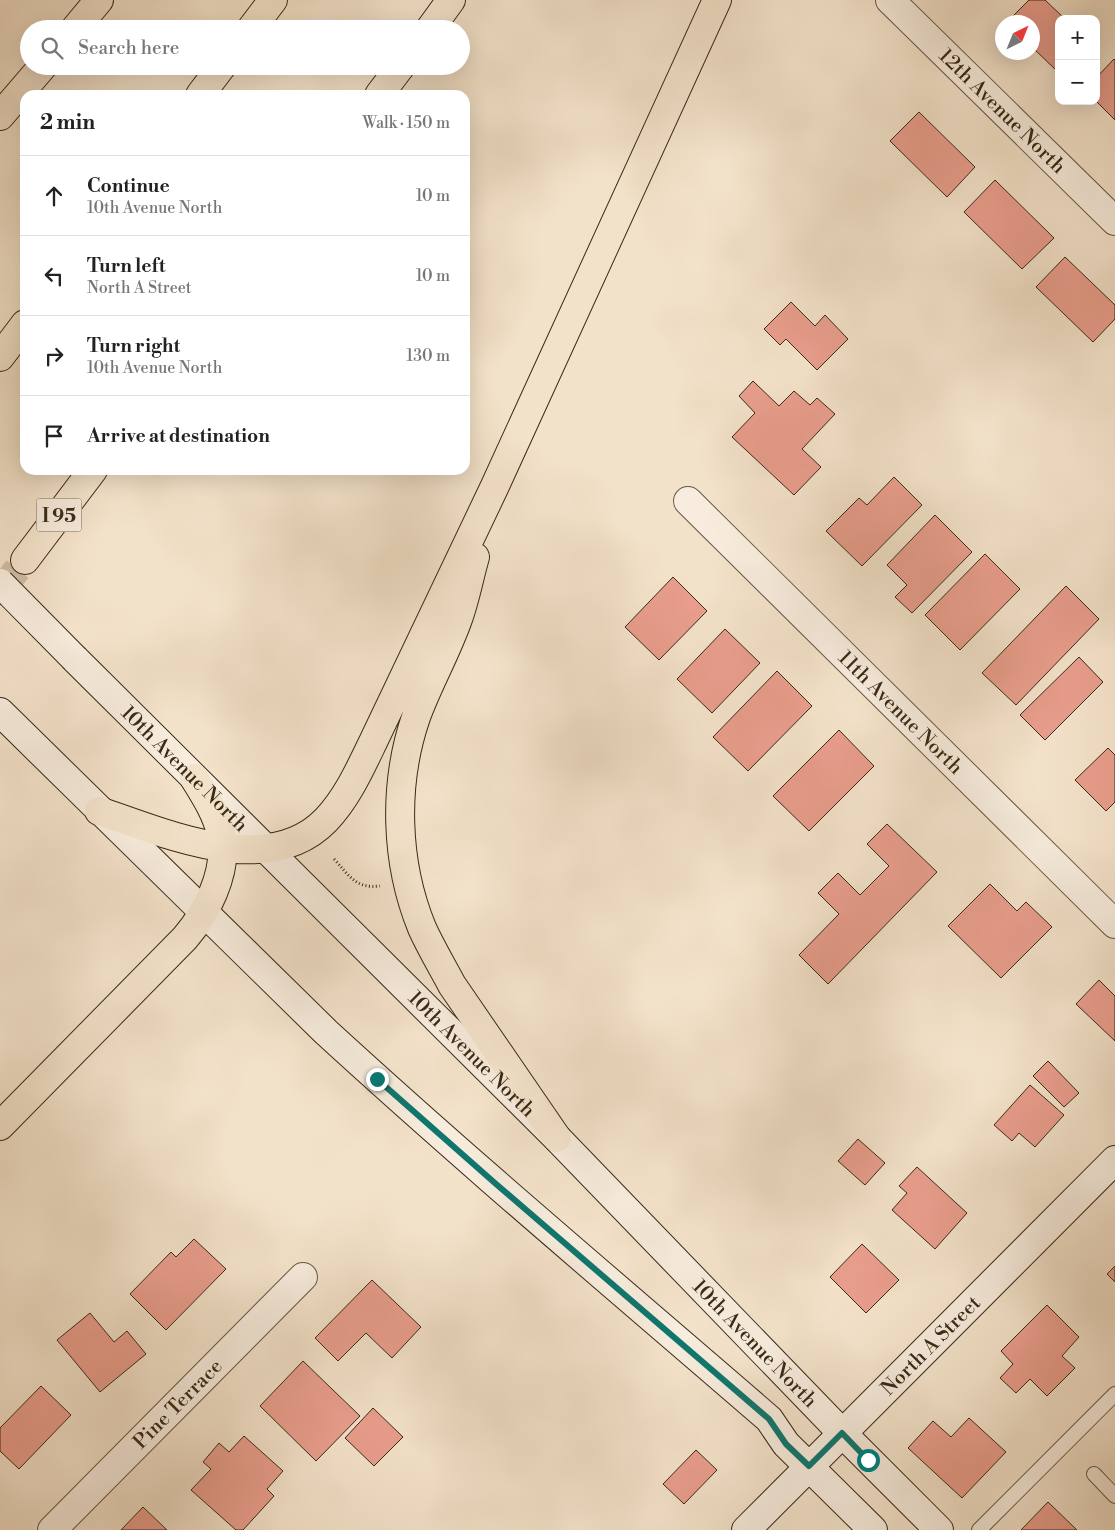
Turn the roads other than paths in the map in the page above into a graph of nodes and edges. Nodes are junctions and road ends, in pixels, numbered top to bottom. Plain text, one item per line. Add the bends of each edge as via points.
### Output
1 (99, 0) edge
2 (273, 0) edge
3 (452, 0) edge
4 (716, 0) edge
5 (890, 0) edge
6 (82, 20) edge
7 (258, 20) edge
8 (437, 20) edge
9 (35, 75) edge
10 (215, 75) edge
11 (394, 75) edge
12 (22, 90) edge
13 (204, 90) edge
14 (383, 90) edge
15 (20, 93) edge
16 (0, 116) edge
17 (1115, 221) edge
18 (20, 331) edge
19 (0, 357) edge
20 (89, 475) edge
21 (494, 488) junction
22 (688, 501) dead end
23 (25, 560) tunnel mouth
24 (0, 583) edge
25 (0, 712) edge
26 (194, 778) junction
27 (99, 811) junction
28 (223, 847) junction
29 (267, 850) junction
30 (204, 913) junction
31 (1115, 924) edge
32 (0, 1126) edge
33 (558, 1138) junction
34 (1115, 1160) edge
35 (303, 1277) dead end
36 (1115, 1394) edge
37 (842, 1433) junction
38 (809, 1466) junction
39 (1094, 1474) dead end
40 (1115, 1496) edge
41 (52, 1530) edge
42 (746, 1530) edge
43 (873, 1530) edge
44 (938, 1530) edge
45 (979, 1530) edge

1 - 6 highway
2 - 7 highway
3 - 8 highway
4 - 21 highway
5 - 17 main road, 12th Avenue North
9 - 12 highway
10 - 13 highway
11 - 14 highway
15 - 16 highway
18 - 19 highway
20 - 23 highway, I 95
21 - 29 highway via 345,794 335,809 312,831
21 - 33 highway via 458,619 422,702 410,739 401,791 402,848 417,913 440,964
22 - 31 main road, 11th Avenue North
24 - 26 main road, 10th Avenue North, bridge
25 - 27 main road
26 - 28 highway via 213,811
26 - 29 main road, 10th Avenue North
27 - 28 highway via 192,842
27 - 30 main road
28 - 29 highway
28 - 30 highway via 222,870
29 - 33 main road, 10th Avenue North
30 - 32 highway via 184,938
30 - 38 main road via 326,1032 412,1110 769,1419 786,1444
33 - 37 main road, 10th Avenue North
34 - 37 main road, North A Street
35 - 41 main road, Pine Terrace
36 - 45 lane
37 - 38 main road, North A Street
37 - 44 main road, 10th Avenue North
38 - 42 main road, North A Street
38 - 43 main road
39 - 40 lane

